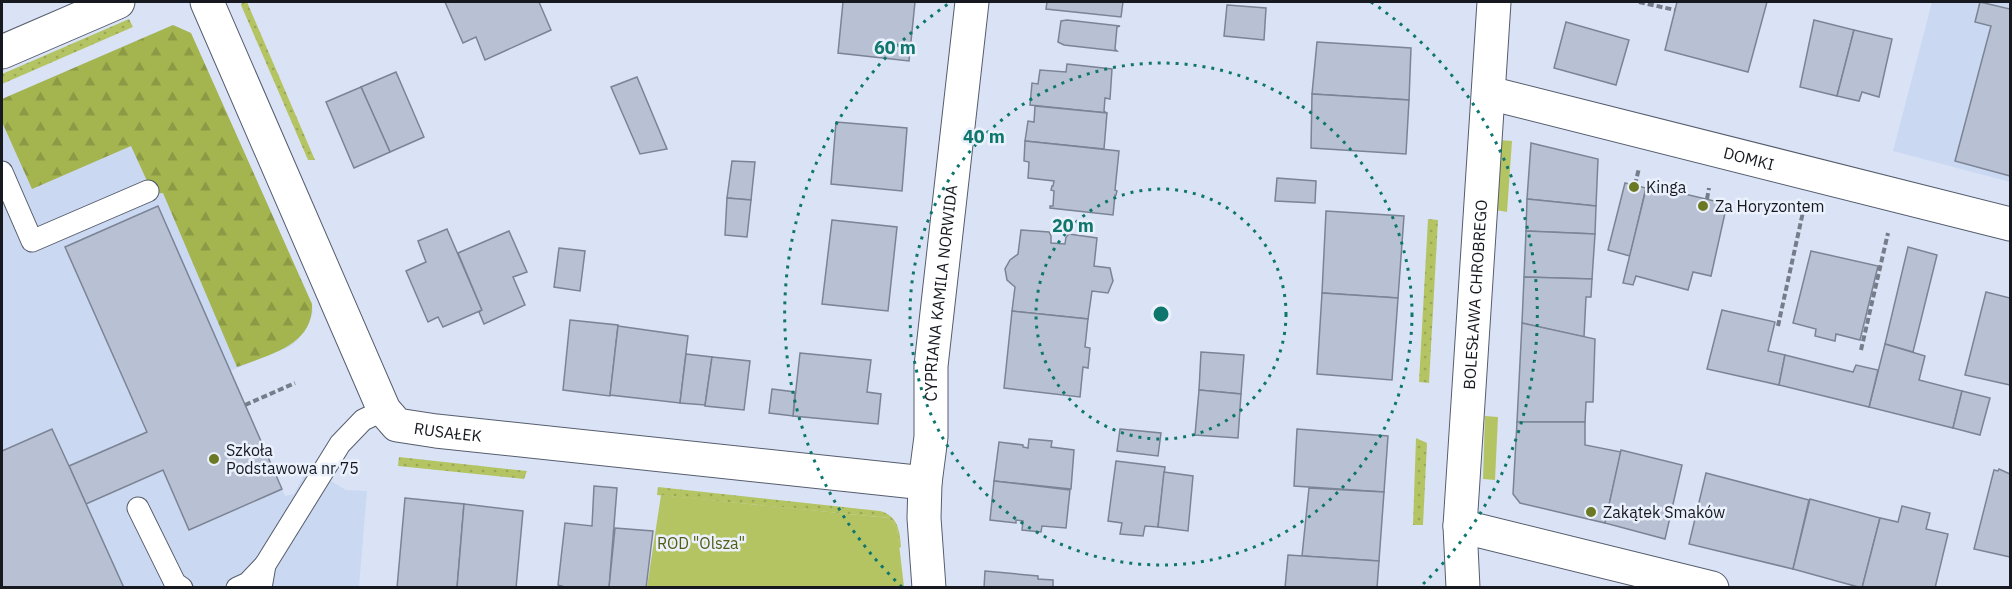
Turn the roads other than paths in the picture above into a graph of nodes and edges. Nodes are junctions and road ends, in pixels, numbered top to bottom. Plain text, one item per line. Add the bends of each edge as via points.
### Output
1 (118, 2) edge
2 (207, 2) edge
3 (972, 2) edge
4 (1494, 2) edge
5 (2, 52) edge
6 (1489, 93) junction
7 (2, 172) edge
8 (148, 191) dead end
9 (2010, 224) edge
10 (384, 410) junction
11 (925, 483) junction
12 (138, 508) dead end
13 (1460, 526) junction
14 (265, 565) junction
15 (182, 588) edge
16 (237, 588) edge
17 (261, 588) edge
18 (929, 588) edge
19 (1463, 588) edge
20 (1712, 588) edge

1 - 5 street
2 - 10 street, RUSAŁEK
3 - 11 street, CYPRIANA KAMILA NORWIDA via 931,366 931,436
4 - 6 street, BOLESŁAWA CHROBREGO
6 - 9 street, DOMKI
6 - 13 street, BOLESŁAWA CHROBREGO
7 - 8 lane via 33,241
10 - 11 street, RUSAŁEK via 398,425 408,428
10 - 14 lane via 363,420 340,444
11 - 18 street, CYPRIANA KAMILA NORWIDA
12 - 15 lane via 175,583
13 - 19 street, BOLESŁAWA CHROBREGO
13 - 20 street
14 - 16 lane via 248,583
14 - 17 lane

